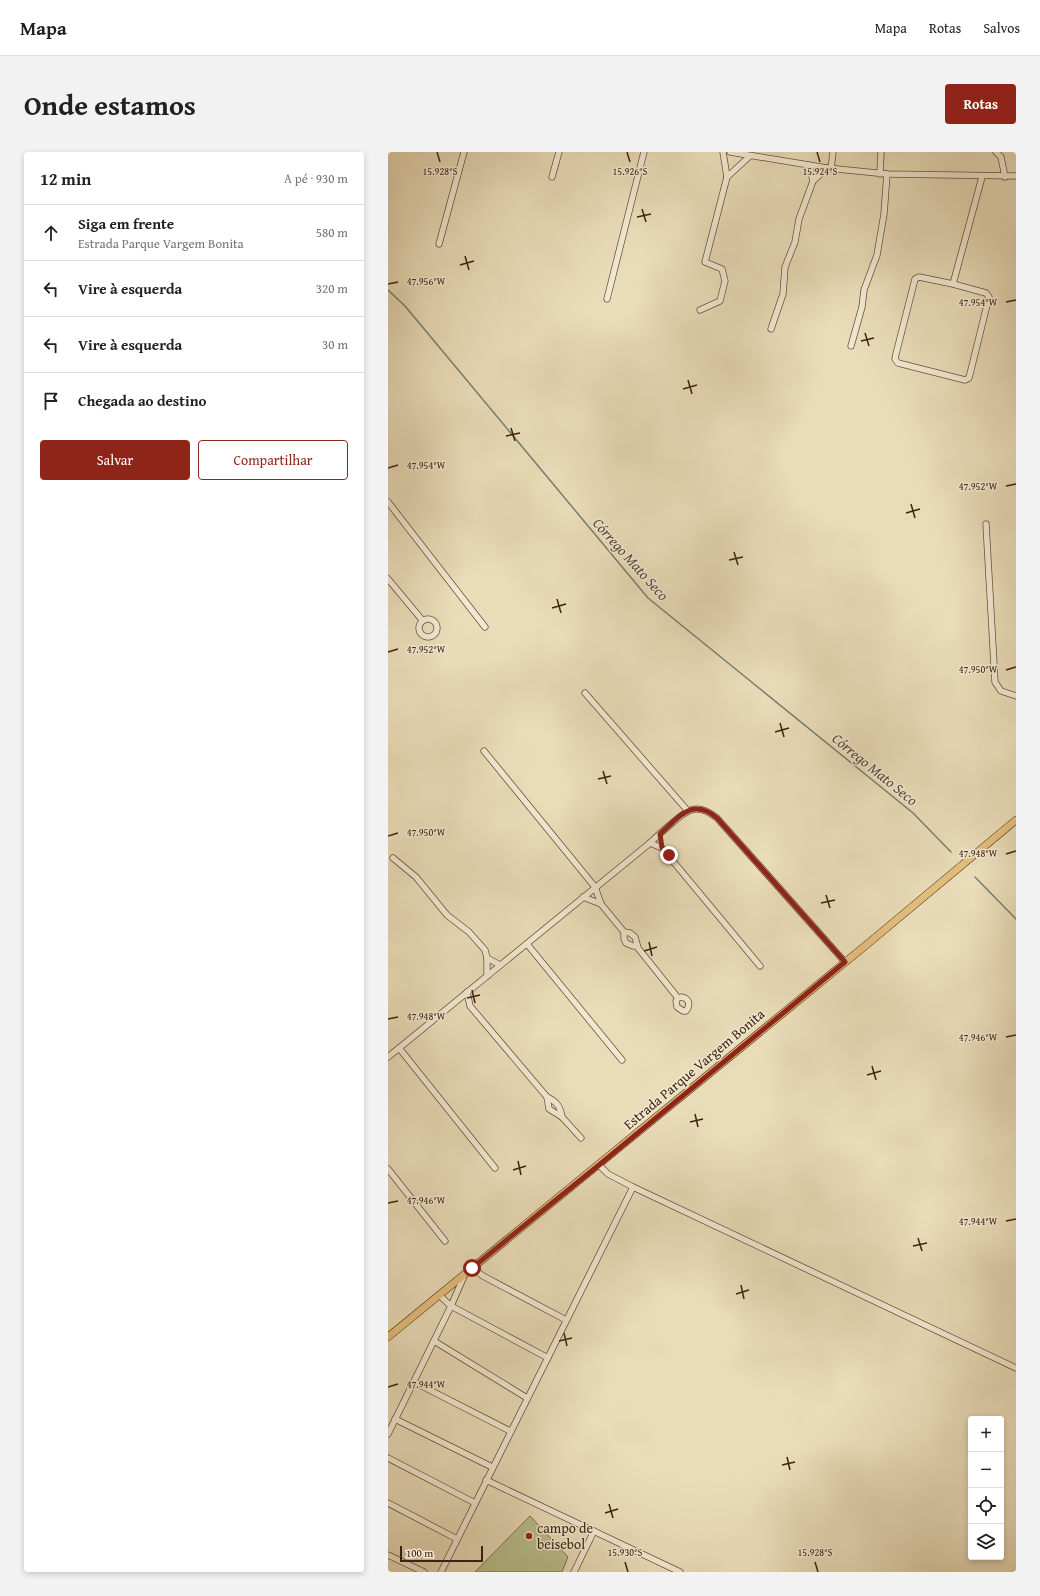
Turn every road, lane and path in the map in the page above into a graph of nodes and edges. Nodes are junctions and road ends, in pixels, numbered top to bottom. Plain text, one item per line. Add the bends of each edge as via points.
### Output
1 (464, 152) edge
2 (559, 152) edge
3 (644, 152) edge
4 (723, 152) edge
5 (730, 152) edge
6 (833, 152) edge
7 (881, 152) edge
8 (996, 152) edge
9 (750, 156) junction
10 (809, 165) junction
11 (829, 168) junction
12 (880, 174) junction
13 (887, 174) junction
14 (1005, 176) junction
15 (1016, 176) edge
16 (552, 177) dead end
17 (726, 177) junction
18 (982, 177) junction
19 (813, 181) junction
20 (439, 244) dead end
21 (953, 284) junction
22 (607, 299) dead end
23 (700, 310) dead end
24 (771, 329) dead end
25 (851, 346) dead end
26 (388, 502) edge
27 (986, 524) dead end
28 (388, 579) edge
29 (423, 621) dead end
30 (485, 627) dead end
31 (585, 693) dead end
32 (1016, 696) edge
33 (484, 751) dead end
34 (687, 810) junction
35 (1016, 820) edge
36 (660, 834) junction
37 (650, 842) junction
38 (662, 848) junction
39 (393, 858) dead end
40 (595, 887) junction
41 (583, 897) junction
42 (601, 904) junction
43 (624, 932) junction
44 (527, 944) junction
45 (637, 946) junction
46 (487, 958) junction
47 (845, 962) junction
48 (500, 964) junction
49 (760, 966) dead end
50 (487, 976) junction
51 (467, 992) junction
52 (678, 998) dead end
53 (459, 1000) junction
54 (470, 1006) junction
55 (399, 1048) junction
56 (388, 1057) edge
57 (622, 1060) dead end
58 (547, 1097) junction
59 (562, 1117) junction
60 (581, 1138) dead end
61 (599, 1165) junction
62 (495, 1168) dead end
63 (388, 1169) edge
64 (632, 1187) junction
65 (445, 1241) dead end
66 (472, 1268) junction
67 (466, 1273) junction
68 (439, 1295) junction
69 (451, 1306) junction
70 (566, 1320) junction
71 (388, 1337) edge
72 (434, 1341) junction
73 (548, 1358) junction
74 (1016, 1368) edge
75 (414, 1382) junction
76 (527, 1398) junction
77 (395, 1419) junction
78 (510, 1432) junction
79 (388, 1434) edge
80 (388, 1458) edge
81 (492, 1467) junction
82 (486, 1480) junction
83 (388, 1503) edge
84 (474, 1503) junction
85 (594, 1531) junction
86 (457, 1539) junction
87 (388, 1554) edge
88 (424, 1572) edge
89 (441, 1572) edge
90 (574, 1572) edge
91 (680, 1572) edge

1 - 20 street
2 - 16 street
3 - 22 street
4 - 17 street
5 - 9 street
6 - 11 street
7 - 12 street
8 - 14 street via 1001,157
9 - 10 street
9 - 17 street
10 - 11 street
10 - 19 street
11 - 12 street
11 - 19 street
12 - 13 street
13 - 18 street
13 - 25 street via 877,255 864,290
14 - 15 street
14 - 18 street
17 - 23 street via 705,262 722,269 725,281 720,301
18 - 21 street
19 - 24 street via 785,267 783,294
21 - 21 street via 986,293 989,297 969,378 965,380 898,363 895,359 915,279 919,277
26 - 30 street
27 - 32 street via 995,682 1001,691
28 - 29 street
31 - 34 street
33 - 40 street
34 - 36 street
34 - 47 street via 705,810 717,818
35 - 47 main road, Estrada Parque Vargem Bonita
36 - 37 street
36 - 38 street
37 - 38 street
37 - 40 street
38 - 49 street
39 - 46 street via 416,877 447,915 469,932 485,950
40 - 41 street
40 - 42 street
41 - 42 street
41 - 44 street
42 - 43 street
43 - 45 street via 633,934
43 - 45 street via 626,943
44 - 48 street
44 - 57 street
45 - 52 street
46 - 48 street
46 - 50 street
47 - 61 main road, Estrada Parque Vargem Bonita
48 - 50 street
50 - 51 street
51 - 53 street
51 - 54 street
53 - 54 street
53 - 55 street
54 - 58 street
55 - 56 street
55 - 62 street
58 - 59 street via 559,1105
58 - 59 street via 549,1109
59 - 60 street
61 - 64 street via 608,1174
61 - 66 main road, Estrada Parque Vargem Bonita
63 - 65 street
64 - 70 street
64 - 74 street
66 - 67 main road, Estrada Parque Vargem Bonita
66 - 70 street
67 - 68 main road, Estrada Parque Vargem Bonita
67 - 69 street
68 - 69 street
68 - 71 main road, Estrada Parque Vargem Bonita
69 - 72 street
69 - 73 street
70 - 73 street
72 - 75 street
72 - 76 street
73 - 76 street
75 - 77 street
75 - 78 street
76 - 78 street
77 - 79 street
77 - 81 street
78 - 81 street
80 - 84 street
81 - 82 street
82 - 84 street
82 - 85 street
83 - 86 street
84 - 86 street
85 - 90 street
85 - 91 street
86 - 89 street
87 - 88 street

